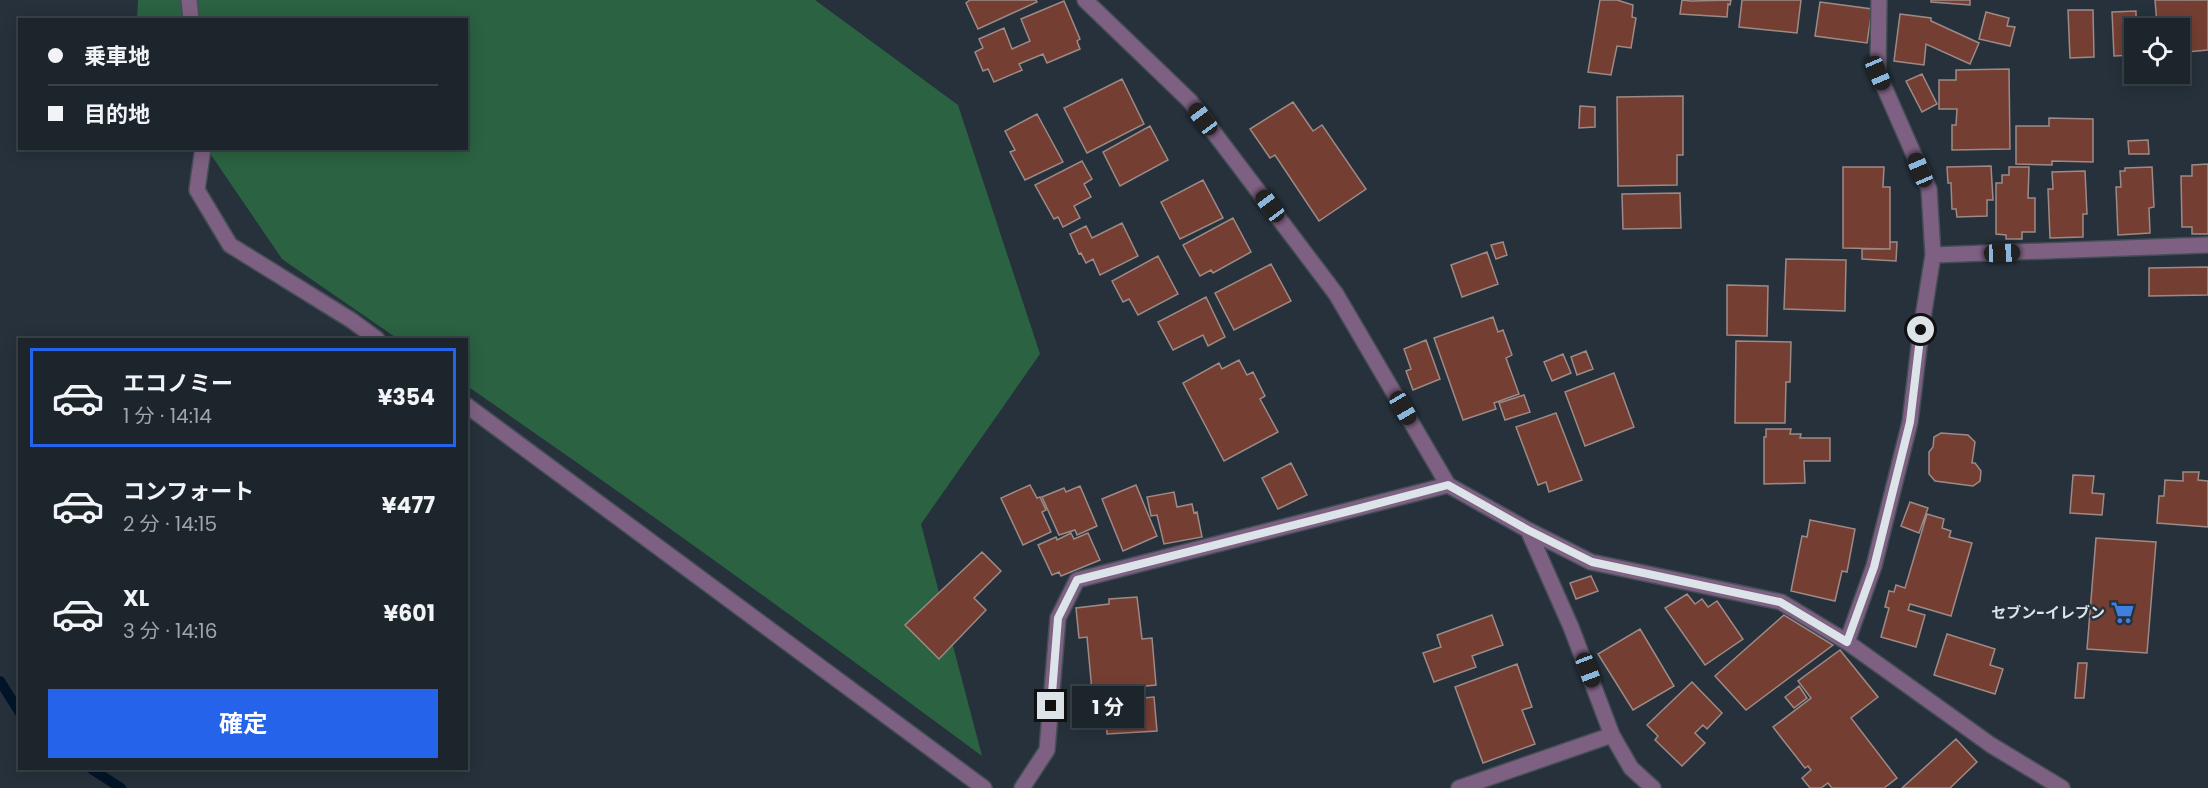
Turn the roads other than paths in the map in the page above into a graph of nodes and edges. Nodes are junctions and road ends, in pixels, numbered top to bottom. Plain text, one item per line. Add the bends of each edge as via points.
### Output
1 (189, 0) edge
2 (1085, 0) edge
3 (1879, 0) edge
4 (191, 18) edge
5 (203, 150) edge
6 (2208, 245) edge
7 (1933, 255) junction
8 (376, 338) edge
9 (468, 406) edge
10 (1448, 485) junction
11 (1528, 530) junction
12 (1847, 642) junction
13 (1612, 735) junction
14 (2051, 786) edge
15 (984, 788) edge
16 (1022, 788) edge
17 (1459, 788) edge
18 (1653, 788) edge

1 - 4 street
2 - 10 street via 1190,101 1329,284
3 - 7 street via 1878,73 1929,189
5 - 8 street via 197,190 230,244
6 - 7 street
7 - 12 street via 1910,422 1874,567
9 - 15 street
10 - 11 street
10 - 16 street via 1077,580 1058,618 1047,750
11 - 12 street via 1592,562 1780,602
11 - 13 street via 1571,627
12 - 14 street
13 - 17 street
13 - 18 street via 1631,768

